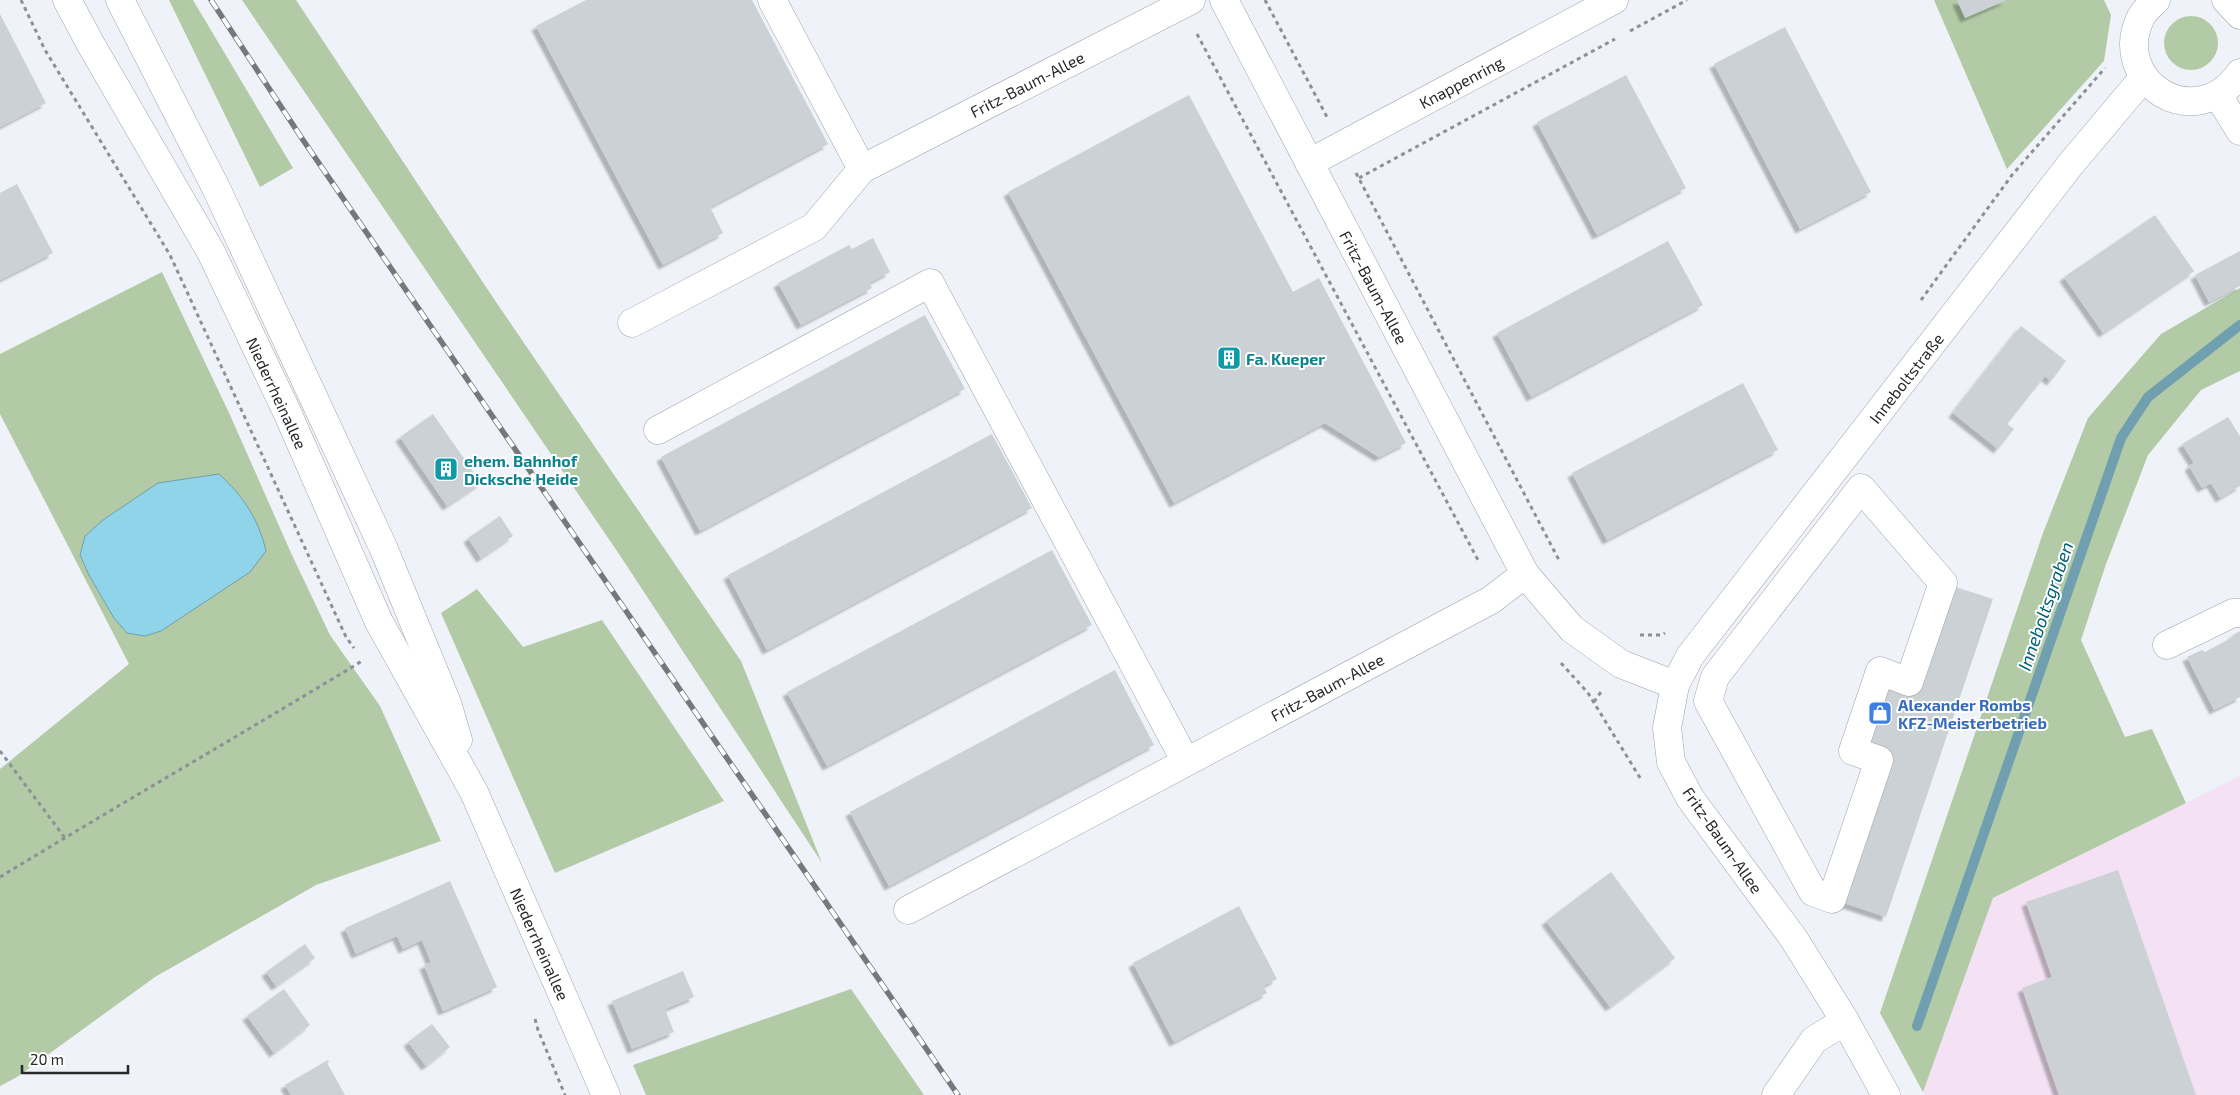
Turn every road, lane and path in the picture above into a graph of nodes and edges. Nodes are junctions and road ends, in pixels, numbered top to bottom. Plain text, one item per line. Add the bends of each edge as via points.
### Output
1 (21, 0) edge
2 (68, 0) edge
3 (120, 0) edge
4 (772, 0) edge
5 (1191, 0) edge
6 (1224, 0) edge
7 (1265, 0) edge
8 (1614, 0) edge
9 (1687, 0) edge
10 (2156, 0) edge
11 (2226, 0) edge
12 (2240, 15) edge
13 (1626, 33) dead end
14 (1618, 38) dead end
15 (2240, 73) edge
16 (2144, 77) junction
17 (2218, 95) junction
18 (2240, 131) edge
19 (1342, 146) junction
20 (1310, 163) junction
21 (862, 169) junction
22 (1359, 178) junction
23 (632, 323) dead end
24 (658, 430) dead end
25 (1826, 481) junction
26 (1851, 501) junction
27 (1880, 524) dead end
28 (1561, 565) dead end
29 (1525, 574) junction
30 (2240, 613) edge
31 (2167, 645) dead end
32 (362, 661) junction
33 (366, 668) dead end
34 (1676, 684) junction
35 (0, 751) edge
36 (1195, 757) junction
37 (474, 792) junction
38 (65, 838) junction
39 (0, 877) edge
40 (908, 910) dead end
41 (1845, 1021) junction
42 (606, 1095) edge
43 (1776, 1095) edge
44 (1886, 1095) edge

1 - 32 path via 45,50 170,255 346,637
2 - 37 street, Niederrheinallee via 211,252 287,412 379,622
3 - 37 street, Niederrheinallee via 217,190 383,547 447,703
4 - 21 street
5 - 21 street, Fritz-Baum-Allee
6 - 20 street, Fritz-Baum-Allee
7 - 19 path
8 - 19 street, Knappenring
9 - 13 path
10 - 16 street via 2141,16 2134,37 2135,58
11 - 12 street
14 - 22 path
15 - 17 street
16 - 17 street via 2155,90 2186,102 2203,101
16 - 25 street, Inneboltstraße via 2070,165
17 - 18 street
19 - 20 street, Knappenring
19 - 22 path
20 - 29 street, Fritz-Baum-Allee
21 - 23 street via 814,227
22 - 28 path
24 - 36 street via 930,283
25 - 26 street
25 - 34 street, Inneboltstraße via 1690,656
26 - 26 street via 1715,677 1708,701 1813,892 1832,899 1879,760 1853,751 1880,671 1909,682 1943,583 1861,488
26 - 27 street
29 - 34 street, Fritz-Baum-Allee via 1572,630 1620,664
29 - 36 street, Fritz-Baum-Allee via 1491,600
30 - 31 street via 2233,613
32 - 33 path
32 - 38 path
34 - 41 street, Fritz-Baum-Allee via 1667,728 1671,762 1690,798 1794,939
35 - 38 path
36 - 40 street, Fritz-Baum-Allee
37 - 42 street, Niederrheinallee
38 - 39 path
41 - 43 street via 1814,1040
41 - 44 street, Fritz-Baum-Allee

